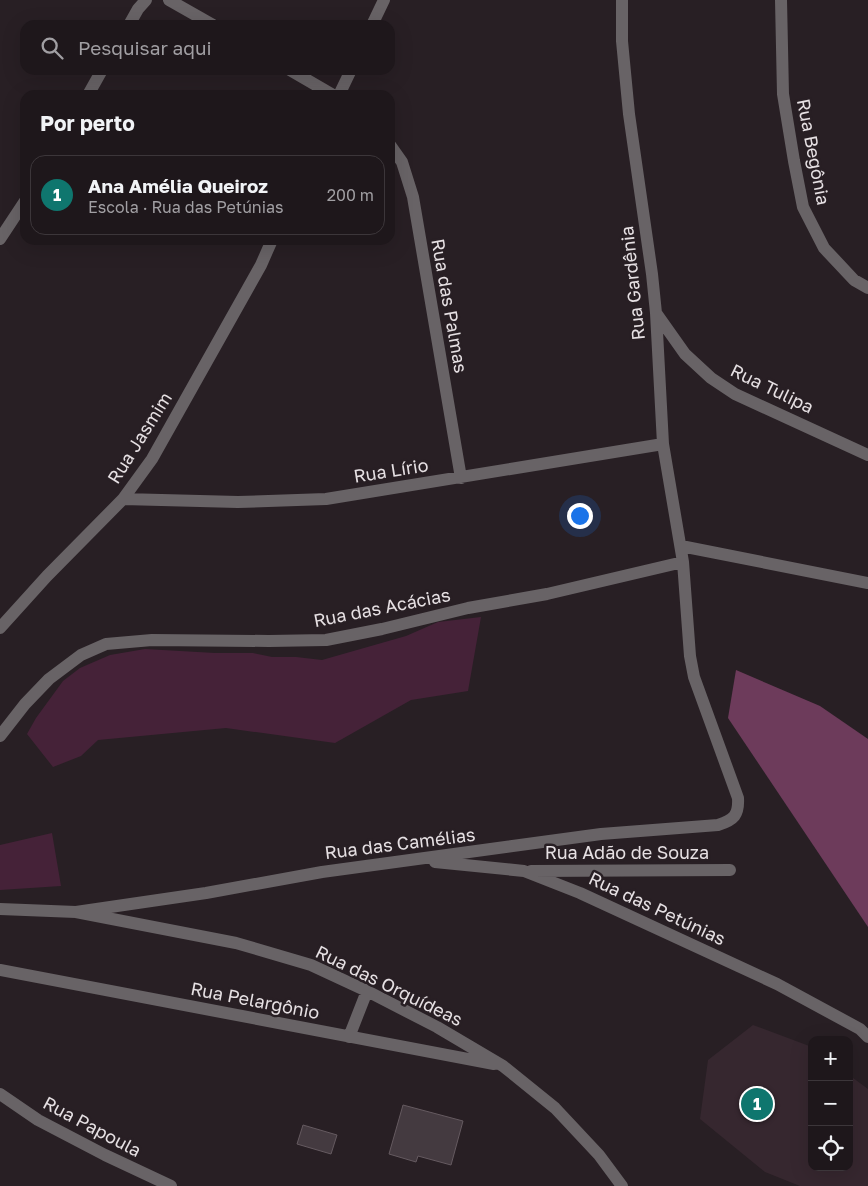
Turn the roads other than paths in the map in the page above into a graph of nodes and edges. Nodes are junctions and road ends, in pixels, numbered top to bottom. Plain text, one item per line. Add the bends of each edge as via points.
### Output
1 (146, 0) edge
2 (169, 0) edge
3 (384, 0) edge
4 (622, 0) edge
5 (780, 0) edge
6 (132, 20) edge
7 (204, 20) edge
8 (374, 20) edge
9 (99, 75) edge
10 (299, 75) edge
11 (349, 75) edge
12 (91, 90) edge
13 (324, 90) edge
14 (341, 90) edge
15 (395, 152) edge
16 (20, 208) edge
17 (0, 238) edge
18 (270, 245) edge
19 (868, 288) edge
20 (656, 313) junction
21 (663, 444) junction
22 (868, 455) edge
23 (461, 478) junction
24 (123, 499) junction
25 (681, 546) junction
26 (683, 562) junction
27 (868, 583) edge
28 (0, 628) edge
29 (0, 736) edge
30 (730, 821) joint
31 (415, 860) junction
32 (730, 870) dead end
33 (524, 871) junction
34 (0, 909) edge
35 (76, 912) junction
36 (0, 970) edge
37 (367, 991) junction
38 (349, 1037) junction
39 (868, 1037) edge
40 (503, 1066) junction
41 (0, 1094) edge
42 (171, 1186) edge
43 (622, 1186) edge

1 - 6 street
2 - 7 street
3 - 8 street
4 - 20 street, Rua Gardênia via 622,41 629,114
5 - 19 street, Rua Begônia via 783,94 803,207 824,248 854,280
9 - 12 street
10 - 13 street
11 - 14 street
15 - 23 street, Rua das Palmas via 402,162 413,197
16 - 17 street
18 - 24 street, Rua Jasmim via 152,459
20 - 21 street, Rua Gardênia
20 - 22 street, Rua Tulipa via 685,354 711,378 735,394
21 - 23 street, Rua Lírio
21 - 25 street, Rua Gardênia
23 - 24 street, Rua Lírio via 286,502
24 - 28 street, Rua Jasmim
25 - 26 street, Rua Gardênia
25 - 27 street
26 - 29 street, Rua das Acácias via 326,640 152,640 106,644 81,655 49,679
26 - 30 street, Rua Gardênia via 694,677 738,798 736,814
30 - 31 street, Rua das Camélias via 718,825 601,834
31 - 33 street, Rua das Petúnias
31 - 35 street, Rua das Camélias
32 - 33 street, Rua Adão de Souza
33 - 39 street, Rua das Petúnias via 580,893 777,984 860,1029
34 - 35 street, Rua das Orquídeas
35 - 37 street, Rua das Orquídeas via 236,943 311,965
36 - 38 street, Rua Pelargônio
37 - 38 street
37 - 40 street, Rua das Orquídeas
38 - 40 street, Rua Pelargônio
40 - 43 street, Rua das Orquídeas via 555,1108
41 - 42 street, Rua Papoula via 38,1120

